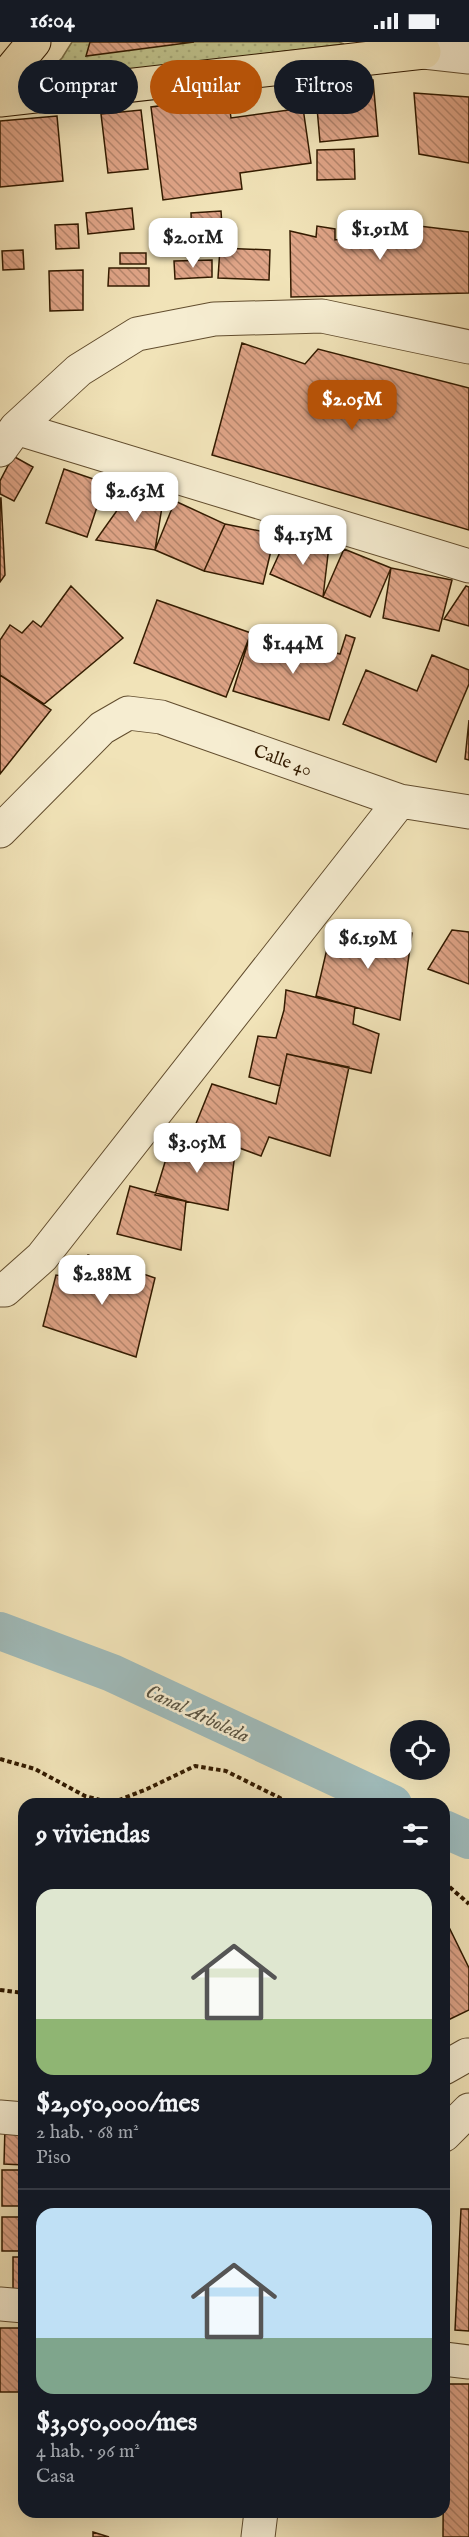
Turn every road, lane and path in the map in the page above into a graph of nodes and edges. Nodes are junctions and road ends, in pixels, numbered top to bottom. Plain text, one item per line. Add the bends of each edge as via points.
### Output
1 (34, 42) edge
2 (413, 47) edge
3 (469, 57) edge
4 (0, 83) edge
5 (0, 100) edge
6 (469, 347) edge
7 (8, 439) edge
8 (469, 566) edge
9 (400, 801) junction
10 (469, 812) edge
11 (0, 831) edge
12 (0, 1290) edge
13 (0, 1759) edge
14 (93, 1798) edge
15 (129, 1798) edge
16 (280, 1798) edge
17 (450, 1887) edge
18 (469, 1904) edge
19 (0, 1990) edge
20 (18, 1992) edge
21 (469, 2110) edge
22 (0, 2117) edge
23 (18, 2118) edge
24 (450, 2129) edge
25 (450, 2144) edge
26 (469, 2146) edge
27 (0, 2304) edge
28 (18, 2306) edge
29 (450, 2360) edge
30 (469, 2362) edge
31 (260, 2518) edge
32 (258, 2537) edge

1 - 4 highway
2 - 3 street
2 - 5 highway
6 - 7 street via 322,316 214,319 137,334 79,370
7 - 8 street
9 - 10 street, Calle 40
9 - 11 street, Calle 40 via 161,717 128,713 102,728
9 - 12 street via 42,1257 5,1290
13 - 14 path via 35,1769
15 - 16 path via 195,1766 226,1771
17 - 18 path
19 - 20 path
21 - 24 street
22 - 23 street
25 - 26 street
27 - 28 street
29 - 30 street
31 - 32 street

